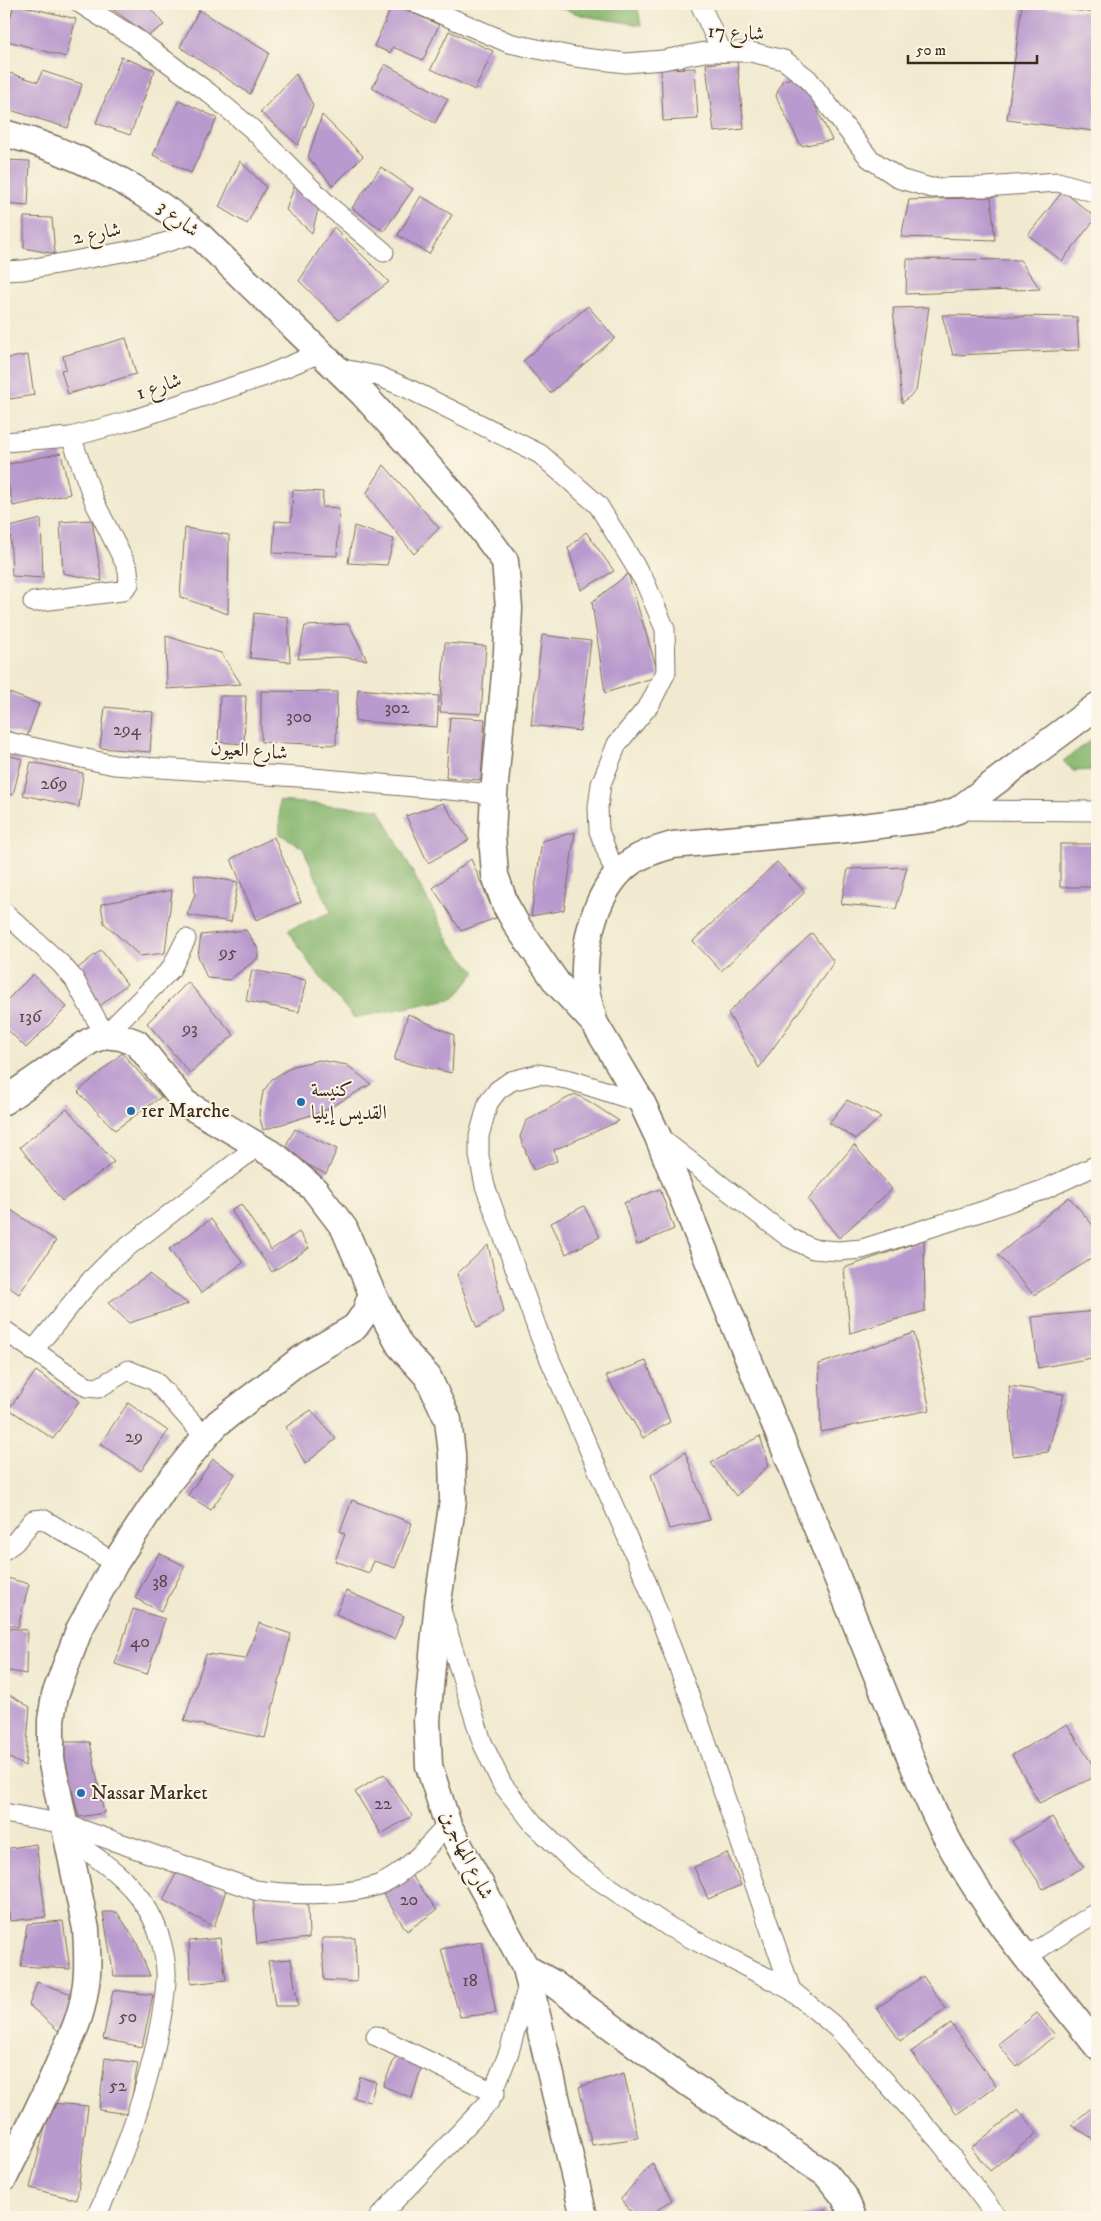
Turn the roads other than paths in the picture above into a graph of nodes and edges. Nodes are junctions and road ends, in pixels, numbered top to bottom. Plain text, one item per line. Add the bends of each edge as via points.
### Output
1 (81, 4) edge
2 (418, 4) edge
3 (700, 4) edge
4 (722, 52) junction
5 (4, 133) edge
6 (1097, 193) edge
7 (197, 233) junction
8 (384, 252) dead end
9 (4, 271) edge
10 (330, 360) junction
11 (71, 437) junction
12 (4, 442) edge
13 (33, 602) dead end
14 (1097, 706) edge
15 (4, 741) edge
16 (494, 794) junction
17 (958, 810) junction
18 (1097, 811) edge
19 (616, 876) junction
20 (4, 912) edge
21 (186, 940) dead end
22 (595, 1024) junction
23 (105, 1035) junction
24 (4, 1101) edge
25 (642, 1103) junction
26 (658, 1137) junction
27 (256, 1147) junction
28 (1097, 1165) edge
29 (372, 1293) junction
30 (4, 1330) edge
31 (348, 1333) junction
32 (400, 1346) junction
33 (33, 1351) junction
34 (205, 1437) junction
35 (4, 1550) edge
36 (115, 1563) junction
37 (438, 1601) junction
38 (4, 1813) edge
39 (448, 1826) junction
40 (66, 1831) junction
41 (1097, 1912) edge
42 (1026, 1957) junction
43 (528, 1975) junction
44 (791, 1990) junction
45 (376, 2036) dead end
46 (1097, 2046) edge
47 (495, 2093) junction
48 (4, 2178) edge
49 (96, 2217) edge
50 (379, 2217) edge
51 (584, 2217) edge
52 (853, 2217) edge
53 (997, 2217) edge

1 - 8 street via 138,40 210,93 252,129 329,206
2 - 4 street, شارع 17 via 509,43 575,57 626,63
3 - 4 street
4 - 6 street, شارع 17 via 751,52 784,60 808,79 869,158 900,179 931,188 1058,182
5 - 7 street, شارع 3 via 64,153 137,189
7 - 9 street, شارع 2 via 150,247
7 - 10 street, شارع 3
10 - 11 street, شارع 1 via 264,376
10 - 16 street, شارع 3 via 464,506 505,560 509,608 507,652
10 - 19 street via 406,388 540,454 598,505 645,582 665,630 666,672 650,704 617,744 601,784 599,831
11 - 12 street, شارع 1
11 - 13 street via 95,503 128,569 129,584 122,591
14 - 17 street
15 - 16 street, شارع العيون via 114,765
16 - 22 street, شارع 3 via 492,835 495,875 505,904 557,983
17 - 18 street
17 - 19 street via 935,818 855,828 674,845 653,850 632,861
19 - 22 street via 593,921 586,950 585,985
20 - 23 street via 74,979
21 - 23 street via 171,969
22 - 25 street
23 - 24 street via 90,1041
23 - 27 street, شارع المهاجرين via 137,1043 184,1103
25 - 26 street
25 - 44 street via 571,1080 539,1074 512,1081 498,1090 488,1103 479,1136 479,1156 485,1186 541,1339 645,1578 699,1722
26 - 28 street via 788,1237 813,1248 838,1251 862,1248 983,1211 1043,1190
26 - 42 street via 924,1791 951,1846
27 - 29 street, شارع المهاجرين via 277,1157 330,1207 344,1228
27 - 33 street via 112,1259
29 - 31 street via 360,1322
29 - 32 street, شارع المهاجرين
30 - 33 street
31 - 32 street, شارع المهاجرين via 376,1335
31 - 34 street via 301,1359 218,1423
32 - 37 street, شارع المهاجرين via 428,1377 448,1420 453,1500
33 - 34 street via 92,1388 98,1388 128,1370 155,1381
34 - 36 street via 164,1488
35 - 36 street via 33,1520 43,1520
36 - 40 street via 79,1630 55,1695 51,1759
37 - 39 street, شارع المهاجرين via 427,1729 429,1766
37 - 44 street via 482,1742 502,1784 533,1823 576,1865 671,1928
38 - 40 street
39 - 40 street via 385,1882 368,1888 281,1894 255,1890
39 - 43 street, شارع المهاجرين
40 - 48 street via 86,1929 86,1990 62,2059
40 - 49 street via 124,1878 145,1905 158,1933 166,1971 155,2050 138,2112 118,2171
41 - 42 street
42 - 46 street
43 - 47 street
43 - 51 street, شارع المهاجرين
43 - 52 street via 551,1982 691,2085 826,2174 844,2196
44 - 53 street via 838,2029 864,2056 941,2143
45 - 47 street
47 - 50 street via 456,2139

